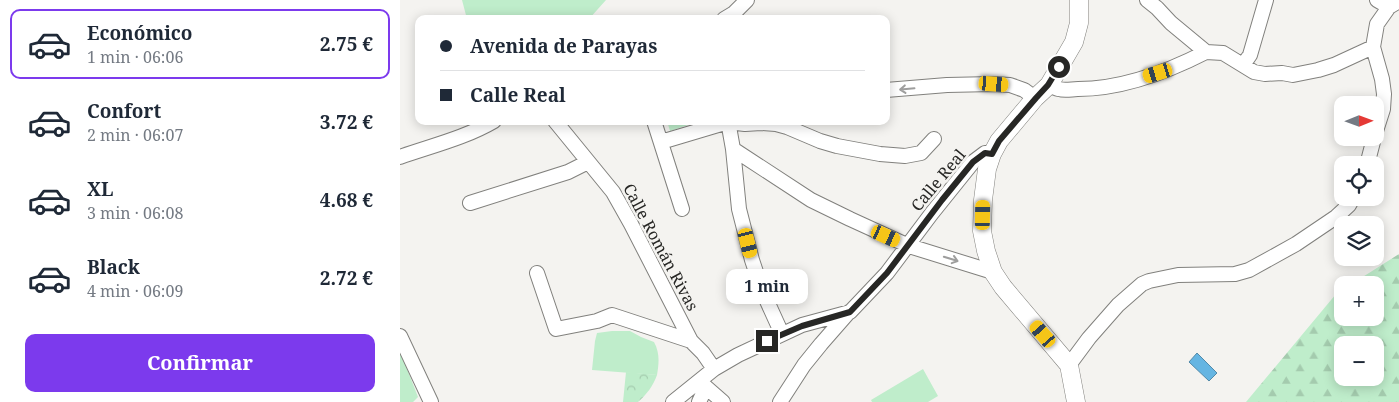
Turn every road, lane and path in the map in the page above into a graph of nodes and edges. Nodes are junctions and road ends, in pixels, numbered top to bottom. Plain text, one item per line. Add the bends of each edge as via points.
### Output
1 (747, 0) edge
2 (1079, 0) edge
3 (1147, 0) edge
4 (1266, 0) edge
5 (1388, 3) edge
6 (731, 15) edge
7 (1373, 47) junction
8 (1206, 52) junction
9 (1244, 65) junction
10 (1048, 85) junction
11 (890, 90) edge
12 (1384, 96) edge
13 (1036, 98) junction
14 (485, 125) edge
15 (558, 125) edge
16 (655, 125) edge
17 (715, 125) edge
18 (729, 125) edge
19 (780, 125) edge
20 (934, 139) dead end
21 (661, 142) junction
22 (733, 149) junction
23 (992, 154) junction
24 (400, 157) edge
25 (588, 162) junction
26 (470, 203) dead end
27 (1348, 206) edge
28 (682, 209) dead end
29 (908, 246) junction
30 (992, 272) junction
31 (537, 273) dead end
32 (850, 312) junction
33 (782, 334) junction
34 (400, 336) edge
35 (691, 341) junction
36 (1069, 365) junction
37 (714, 368) junction
38 (703, 384) junction
39 (431, 402) edge
40 (673, 402) edge
41 (699, 402) edge
42 (723, 402) edge
43 (780, 402) edge
44 (1076, 402) edge

1 - 6 street
2 - 10 street via 1079,23 1074,42
3 - 8 street
4 - 9 street
5 - 7 street via 1377,24
7 - 9 street via 1334,65 1293,75 1254,72
7 - 12 street
8 - 9 street via 1222,53
8 - 10 street via 1173,68 1108,87 1059,89
10 - 13 street
13 -> 11 street via 1010,85 970,84
13 - 23 street via 999,141
14 - 24 street
15 - 25 street, Calle Román Rivas
16 - 21 street
17 - 21 street
18 - 22 street
19 - 20 street via 837,146 880,154 905,156 921,153
21 - 28 street
22 - 29 street via 811,200
22 - 33 street via 739,208 752,260
23 - 29 street, Calle Real via 985,153 973,162
23 - 30 street via 987,169 982,231
25 - 26 street via 568,172
25 - 35 street, Calle Román Rivas via 613,192
27 - 36 street via 1296,244 1249,270 1220,276 1178,275 1142,284 1118,305
29 -> 30 street
29 - 32 street, Calle Real
30 - 36 street
31 - 35 street via 556,329 612,315
32 - 33 street
32 - 43 street, Calle Real via 801,370
33 - 37 street
34 - 39 street
35 - 37 street, Calle Román Rivas
36 - 44 street
37 - 38 street
38 - 40 street
38 - 41 street
38 - 42 street

